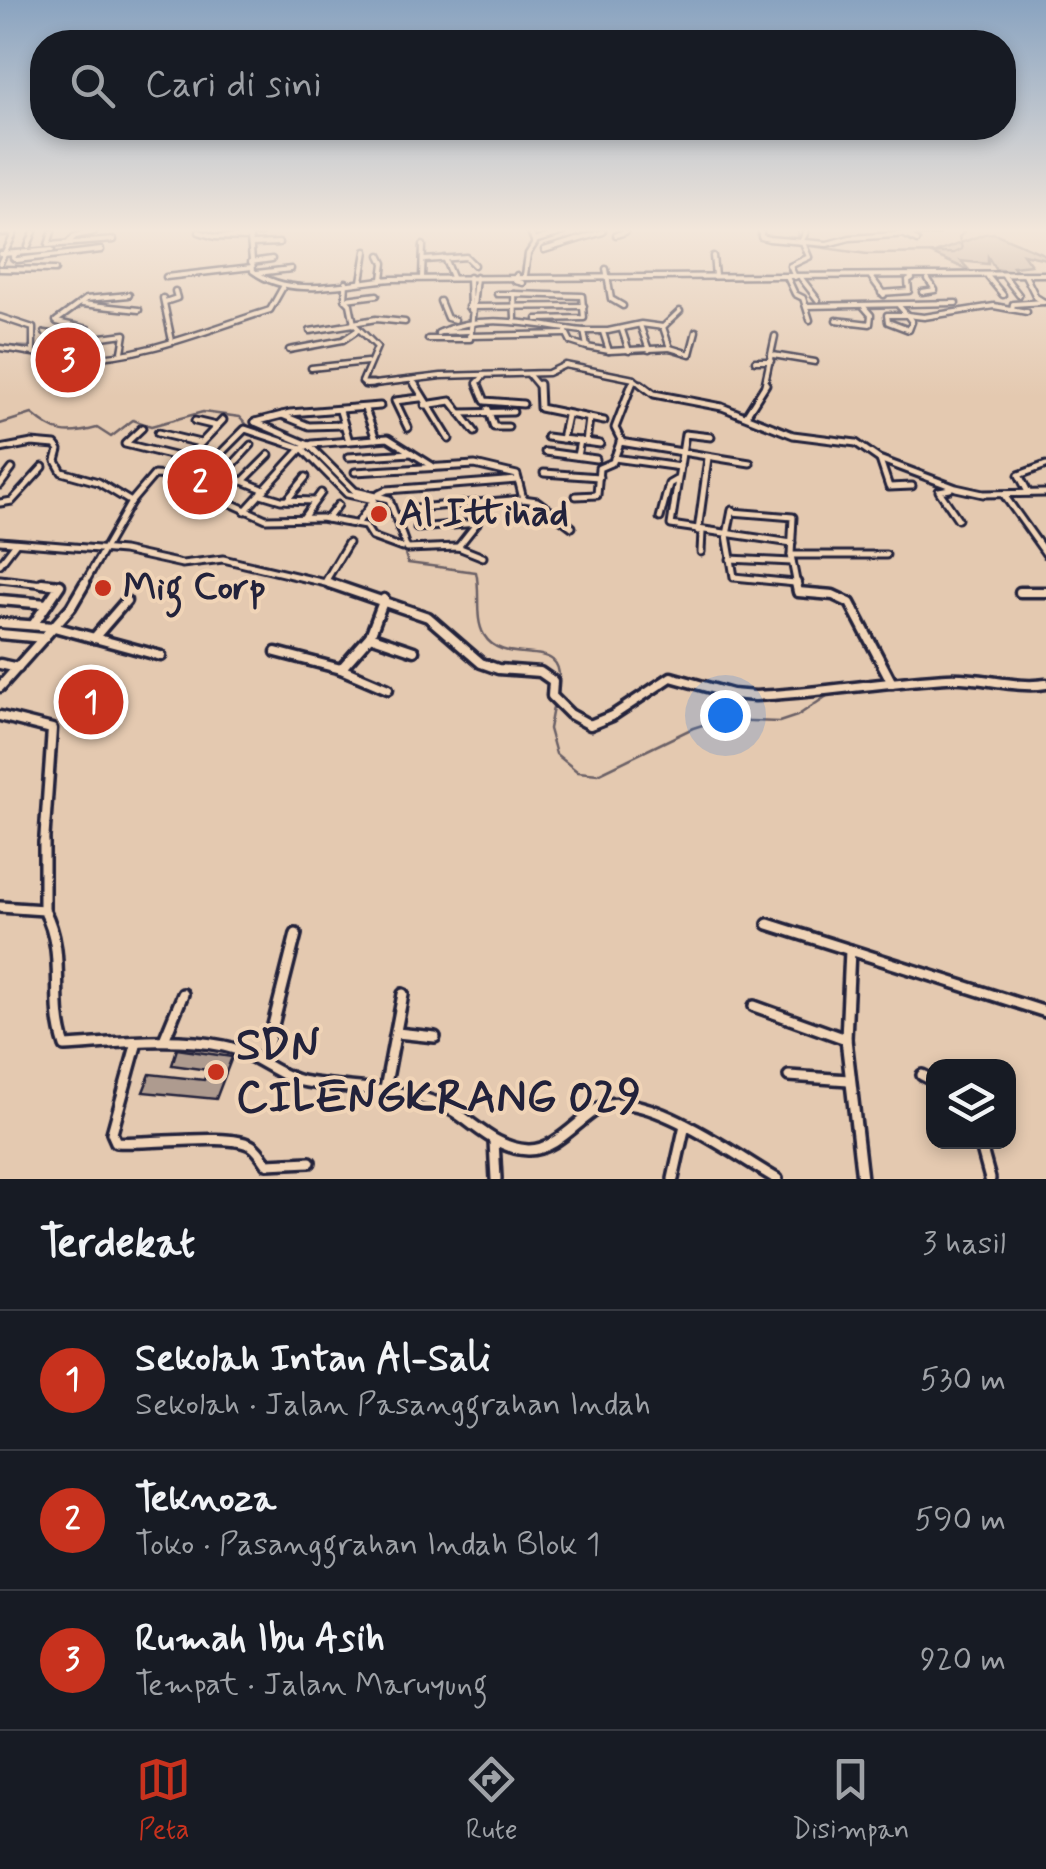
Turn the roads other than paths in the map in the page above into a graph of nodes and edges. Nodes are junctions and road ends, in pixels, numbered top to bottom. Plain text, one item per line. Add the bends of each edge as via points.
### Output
1 (283, 287) edge
2 (347, 287) edge
3 (472, 287) edge
4 (474, 287) edge
5 (610, 287) edge
6 (794, 287) edge
7 (807, 287) edge
8 (878, 287) edge
9 (909, 287) edge
10 (934, 287) edge
11 (996, 287) edge
12 (1012, 287) edge
13 (1031, 287) edge
14 (475, 290) junction
15 (175, 291) dead end
16 (485, 292) dead end
17 (881, 292) junction
18 (922, 292) dead end
19 (129, 294) dead end
20 (497, 294) dead end
21 (514, 294) junction
22 (1002, 295) dead end
23 (120, 296) junction
24 (1018, 296) dead end
25 (378, 297) dead end
26 (104, 300) junction
27 (818, 300) dead end
28 (440, 301) dead end
29 (348, 302) junction
30 (889, 303) junction
31 (956, 303) dead end
32 (80, 304) junction
33 (100, 306) junction
34 (514, 306) junction
35 (584, 306) junction
36 (623, 306) dead end
37 (806, 306) junction
38 (864, 306) junction
39 (900, 306) junction
40 (118, 308) junction
41 (471, 308) junction
42 (1012, 309) junction
43 (139, 310) dead end
44 (680, 311) dead end
45 (1026, 312) dead end
46 (908, 316) junction
47 (0, 317) edge
48 (515, 319) junction
49 (810, 320) dead end
50 (836, 320) dead end
51 (468, 321) junction
52 (405, 322) dead end
53 (355, 325) junction
54 (640, 325) junction
55 (662, 327) junction
56 (622, 330) junction
57 (310, 331) dead end
58 (565, 331) junction
59 (584, 331) junction
60 (696, 331) dead end
61 (438, 332) junction
62 (603, 332) junction
63 (45, 333) dead end
64 (468, 333) junction
65 (775, 336) dead end
66 (102, 337) dead end
67 (77, 338) junction
68 (172, 341) junction
69 (587, 347) junction
70 (0, 348) edge
71 (670, 348) junction
72 (33, 350) junction
73 (289, 350) dead end
74 (649, 350) junction
75 (609, 351) junction
76 (629, 351) junction
77 (122, 352) junction
78 (57, 354) junction
79 (690, 354) junction
80 (771, 359) junction
81 (755, 361) dead end
82 (793, 361) dead end
83 (367, 362) junction
84 (688, 362) dead end
85 (815, 362) dead end
86 (310, 368) dead end
87 (528, 374) junction
88 (441, 376) junction
89 (485, 376) junction
90 (634, 379) junction
91 (412, 380) junction
92 (442, 386) dead end
93 (420, 398) junction
94 (523, 404) dead end
95 (425, 405) junction
96 (380, 406) dead end
97 (365, 409) junction
98 (488, 409) junction
99 (340, 411) junction
100 (513, 412) dead end
101 (460, 413) junction
102 (747, 414) junction
103 (280, 415) junction
104 (567, 416) junction
105 (589, 419) junction
106 (223, 420) dead end
107 (195, 421) dead end
108 (604, 422) dead end
109 (344, 424) junction
110 (217, 426) junction
111 (508, 427) dead end
112 (142, 428) dead end
113 (408, 428) dead end
114 (475, 432) dead end
115 (158, 434) dead end
116 (711, 436) dead end
117 (547, 438) dead end
118 (376, 439) junction
119 (562, 439) junction
120 (450, 440) dead end
121 (349, 441) junction
122 (583, 442) junction
123 (620, 442) junction
124 (201, 443) junction
125 (600, 444) dead end
126 (252, 445) dead end
127 (305, 446) junction
128 (0, 449) edge
129 (414, 452) junction
130 (545, 452) dead end
131 (682, 452) junction
132 (268, 454) dead end
133 (577, 456) junction
134 (348, 457) dead end
135 (614, 458) junction
136 (708, 458) junction
137 (186, 459) junction
138 (596, 459) dead end
139 (880, 459) junction
140 (57, 463) junction
141 (750, 463) dead end
142 (1046, 464) edge
143 (206, 466) junction
144 (434, 467) junction
145 (680, 467) junction
146 (12, 470) dead end
147 (355, 472) dead end
148 (225, 473) junction
149 (544, 473) dead end
150 (170, 476) junction
151 (306, 477) dead end
152 (599, 477) junction
153 (517, 478) junction
154 (676, 480) junction
155 (243, 481) junction
156 (188, 484) junction
157 (0, 485) edge
158 (912, 486) dead end
159 (956, 488) junction
160 (263, 492) junction
161 (1028, 492) junction
162 (322, 493) dead end
163 (1046, 493) edge
164 (1003, 494) junction
165 (576, 496) dead end
166 (376, 498) junction
167 (522, 499) junction
168 (287, 500) junction
169 (12, 501) joint
170 (315, 501) junction
171 (131, 502) junction
172 (475, 503) junction
173 (0, 504) edge
174 (338, 505) dead end
175 (416, 508) dead end
176 (245, 510) junction
177 (660, 518) dead end
178 (958, 518) dead end
179 (302, 519) junction
180 (327, 519) junction
181 (477, 523) junction
182 (357, 524) junction
183 (572, 527) dead end
184 (417, 528) dead end
185 (700, 531) junction
186 (727, 535) junction
187 (0, 540) edge
188 (16, 542) junction
189 (348, 543) dead end
190 (792, 543) junction
191 (458, 547) junction
192 (404, 548) junction
193 (106, 550) junction
194 (701, 552) dead end
195 (1046, 554) edge
196 (886, 555) dead end
197 (482, 557) dead end
198 (792, 558) junction
199 (730, 559) junction
200 (0, 564) edge
201 (0, 579) edge
202 (324, 582) junction
203 (794, 583) junction
204 (1020, 592) dead end
205 (1046, 592) edge
206 (384, 599) junction
207 (0, 600) edge
208 (126, 601) dead end
209 (48, 604) junction
210 (0, 623) edge
211 (33, 626) junction
212 (54, 627) junction
213 (0, 634) edge
214 (370, 636) junction
215 (45, 638) junction
216 (94, 638) junction
217 (414, 651) dead end
218 (276, 652) dead end
219 (161, 656) dead end
220 (0, 664) edge
221 (18, 668) junction
222 (341, 669) junction
223 (892, 684) junction
224 (1046, 684) edge
225 (0, 688) edge
226 (388, 689) dead end
227 (0, 716) edge
228 (0, 907) edge
229 (44, 910) junction
230 (768, 924) dead end
231 (296, 934) dead end
232 (850, 950) junction
233 (183, 994) dead end
234 (403, 994) dead end
235 (754, 1006) dead end
236 (1046, 1012) edge
237 (397, 1033) junction
238 (435, 1037) dead end
239 (164, 1040) junction
240 (846, 1040) junction
241 (136, 1042) junction
242 (264, 1061) junction
243 (922, 1075) dead end
244 (789, 1076) dead end
245 (926, 1077) edge
246 (850, 1080) junction
247 (385, 1089) junction
248 (685, 1125) junction
249 (494, 1141) junction
250 (982, 1149) edge
251 (310, 1162) dead end
252 (496, 1179) edge
253 (672, 1179) edge
254 (778, 1179) edge
255 (862, 1179) edge
256 (990, 1179) edge

1 - 68 street via 272,308
2 - 29 street
3 - 41 street
4 - 14 street
5 - 36 street via 611,298
6 - 37 street
7 - 27 street
8 - 17 street
9 - 17 street
10 - 18 street
11 - 22 street
12 - 24 street
13 - 42 street via 1046,303
14 - 16 street
14 - 41 street
15 - 68 street via 177,298 164,300
17 - 30 street
19 - 23 street
20 - 21 street
21 - 34 street
21 - 35 street via 580,294
23 - 26 street
23 - 40 street
25 - 29 street
26 - 32 street
26 - 33 street
28 - 51 street via 448,319
29 - 53 street
30 - 38 street
30 - 39 street
31 - 39 street
32 - 33 street
32 - 67 street via 56,321 87,326
33 - 40 street
34 - 35 street
34 - 41 street
34 - 48 street
35 - 48 street via 584,318
37 - 38 street
37 - 49 street
38 - 50 street via 870,324
39 - 46 street
40 - 43 street
41 - 51 street
42 - 45 street
42 - 46 street
44 - 55 street
46 - 46 street via 888,315 888,322 910,330
47 - 72 street via 32,328
48 - 51 street
51 - 58 street via 542,323
51 - 61 street
51 - 64 street
52 - 53 street
53 - 57 street
53 - 73 street via 343,340
53 - 83 street via 376,344
54 - 55 street
54 - 56 street
54 - 74 street
55 - 71 street
56 - 62 street
56 - 76 street
58 - 59 street
58 - 64 street
58 - 69 street via 570,342
59 - 62 street
59 - 69 street
60 - 79 street
61 - 64 street
61 - 64 street via 428,338 468,340
62 - 75 street
63 - 67 street
65 - 80 street
66 - 77 street via 126,334
67 - 78 street
68 - 77 street
69 - 75 street
70 - 72 street
71 - 74 street
71 - 79 street
72 - 78 street
74 - 76 street
75 - 76 street
77 - 78 street
79 - 84 street
80 - 81 street
80 - 82 street
80 - 85 street
80 - 102 street via 768,381
83 - 86 street
83 - 91 street via 365,385
87 - 89 street
87 - 90 street via 562,365
87 - 104 street via 539,384 539,407
88 - 89 street
88 - 91 street
88 - 92 street
89 - 94 street via 477,383 485,401
90 - 102 street via 654,394
90 - 123 street via 615,428
91 - 93 street
93 - 95 street
93 - 113 street via 395,401
95 - 101 street via 451,401
95 - 120 street
96 - 97 street
97 - 99 street
97 - 118 street
98 - 100 street
98 - 101 street
98 - 111 street via 494,427
99 - 103 street
99 - 109 street
101 - 114 street
102 - 139 street via 793,435 856,443
103 - 109 street via 312,427
103 - 127 street via 256,422
104 - 105 street
104 - 119 street
105 - 108 street
105 - 122 street
106 - 110 street
107 - 110 street
109 - 121 street
110 - 124 street
112 - 137 street via 125,444
115 - 124 street
116 - 131 street via 686,433
117 - 119 street
118 - 121 street
118 - 129 street
119 - 122 street
121 - 127 street
122 - 125 street
122 - 133 street
123 - 131 street
123 - 135 street
124 - 137 street
126 - 148 street
127 - 143 street via 244,429
127 - 160 street
127 - 166 street via 346,494
128 - 140 street via 52,444
129 - 134 street
129 - 144 street
130 - 133 street
131 - 136 street
131 - 145 street
132 - 155 street
133 - 138 street
135 - 145 street
135 - 152 street via 599,468
136 - 141 street
136 - 185 street
137 - 150 street
139 - 158 street via 889,487
139 - 159 street
140 - 169 street via 43,468
140 - 171 street via 64,473 98,482
142 - 161 street via 1019,474
143 - 148 street
143 - 156 street
144 - 147 street
144 - 153 street via 476,465
145 - 154 street
146 - 157 street
148 - 155 street
149 - 152 street
150 - 156 street
150 - 171 street via 152,476
151 - 168 street
152 - 165 street via 595,498
153 - 166 street via 384,490
153 - 167 street
154 - 177 street
154 - 185 street via 670,524
155 - 160 street
156 - 176 street
159 - 164 street
159 - 178 street via 939,491
160 - 168 street
160 - 176 street
161 - 163 street
161 - 164 street
162 - 170 street
164 - 195 street
166 - 182 street
166 - 192 street via 391,500
167 - 172 street
167 - 183 street via 537,501
168 - 170 street
169 - 173 street
170 - 179 street
171 - 193 street
172 - 175 street
172 - 181 street
174 - 180 street
176 - 179 street via 266,519
179 - 180 street
180 - 182 street
181 - 184 street
181 - 191 street
182 - 192 street
185 - 186 street
185 - 194 street
186 - 190 street
186 - 190 street via 732,510 793,517
186 - 199 street
187 - 188 street
188 - 193 street
188 - 200 street
189 - 202 street
190 - 198 street
191 - 192 street
191 - 197 street
193 - 202 street via 182,564 223,559
193 - 212 street
196 - 198 street
198 - 199 street
198 - 203 street
199 - 203 street via 734,577
201 - 209 street via 59,584
202 - 206 street
203 - 223 street via 800,594 850,603
204 - 205 street
206 - 214 street
206 - 223 street via 428,617 481,662 545,674 555,699 590,725 671,677 756,696
207 - 209 street
208 - 216 street
209 - 211 street
210 - 211 street
211 - 212 street
212 - 215 street
212 - 216 street
213 - 215 street
214 - 217 street
214 - 222 street
215 - 221 street
216 - 219 street
218 - 222 street
220 - 221 street
221 - 225 street
222 - 226 street
223 - 224 street via 991,678 1026,687
227 - 229 street via 52,730
228 - 229 street
229 - 241 street via 61,949 63,1044
230 - 232 street
231 - 242 street
232 - 236 street
232 - 240 street
233 - 239 street
234 - 237 street
235 - 240 street
237 - 238 street
237 - 247 street
239 - 241 street
239 - 242 street via 224,1046
240 - 246 street
241 - 251 street via 112,1133 116,1142 227,1138 253,1146 267,1164
242 - 247 street via 302,1082
243 - 245 street
244 - 246 street
246 - 255 street
247 - 249 street via 439,1103
248 - 249 street via 646,1106 611,1102 542,1148
248 - 253 street
248 - 254 street
249 - 252 street
250 - 256 street

